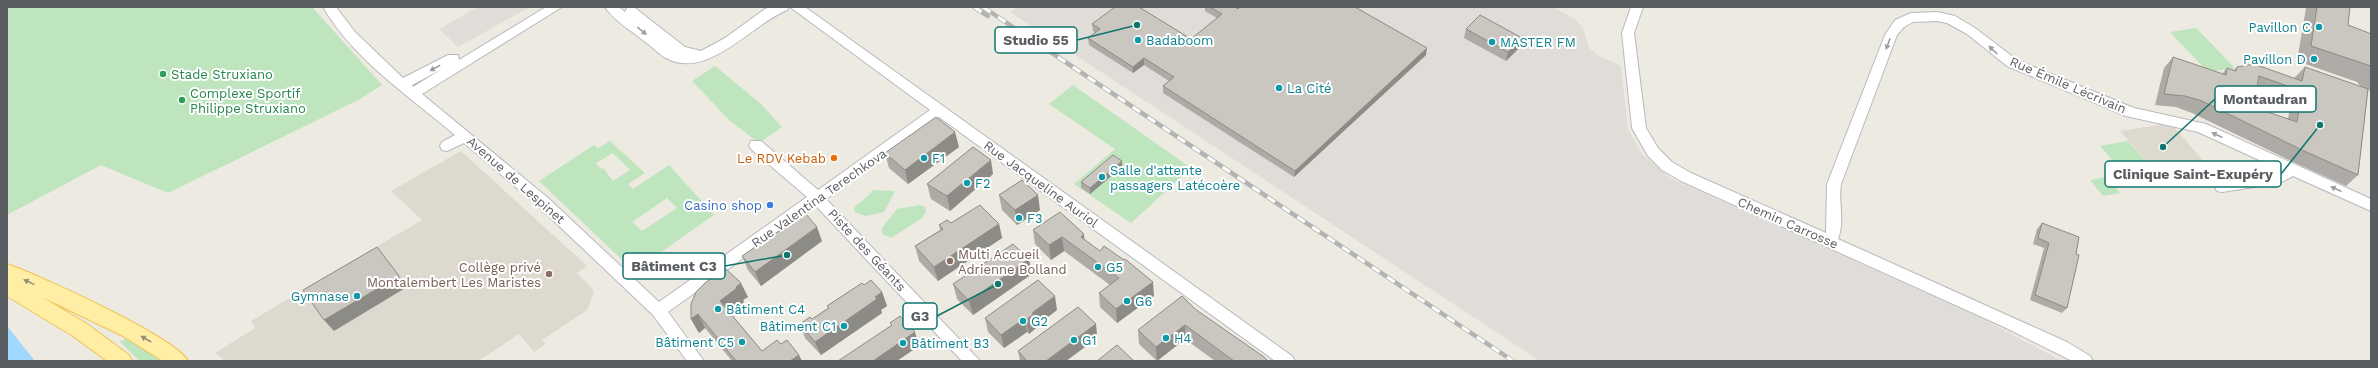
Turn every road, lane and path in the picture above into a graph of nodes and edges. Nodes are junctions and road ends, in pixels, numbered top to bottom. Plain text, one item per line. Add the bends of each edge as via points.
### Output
1 (329, 7) edge
2 (542, 7) edge
3 (556, 7) edge
4 (611, 7) edge
5 (626, 7) edge
6 (783, 7) edge
7 (796, 7) edge
8 (1637, 7) edge
9 (712, 52) junction
10 (408, 88) junction
11 (940, 110) junction
12 (465, 136) junction
13 (756, 145) dead end
14 (447, 146) dead end
15 (2289, 168) junction
16 (2222, 187) dead end
17 (818, 199) junction
18 (2371, 205) edge
19 (1830, 241) junction
20 (7, 272) edge
21 (7, 286) edge
22 (658, 311) junction
23 (2034, 335) junction
24 (122, 361) edge
25 (178, 361) edge
26 (696, 361) edge
27 (972, 361) edge
28 (1287, 361) edge
29 (2072, 361) edge
30 (2085, 361) edge

1 - 10 street, Avenue de Lespinet via 392,77
2 -> 10 street
3 - 10 street
4 -> 9 street via 672,56 696,58
5 - 9 street via 686,52
6 - 9 street
7 - 11 street, Rue Jacqueline Auriol
8 - 19 street, Chemin Carrosse via 1629,26 1628,40 1639,128 1647,145 1660,159 1686,177
10 - 12 street, Avenue de Lespinet
11 - 17 street, Rue Valentina Terechkova
11 - 28 street, Rue Jacqueline Auriol
12 - 14 street
12 - 22 street, Avenue de Lespinet via 543,202
13 - 17 street, Piste des Géants
15 - 16 street via 2287,174 2280,178
18 -> 15 street, Rue Émile Lécrivain
15 -> 19 street, Rue Émile Lécrivain via 2201,128 2131,112 2012,63 1998,55 1980,36 1959,23 1933,16 1914,17 1897,24 1891,35 1834,184 1831,200 1836,224
17 - 22 street, Rue Valentina Terechkova
17 - 27 street, Piste des Géants
19 - 23 street, Chemin Carrosse
25 -> 20 main road via 130,330
21 - 24 main road via 80,330
22 - 26 street, Avenue de Lespinet
23 - 29 street, Chemin Carrosse
23 - 30 street, Chemin Carrosse via 2062,347

